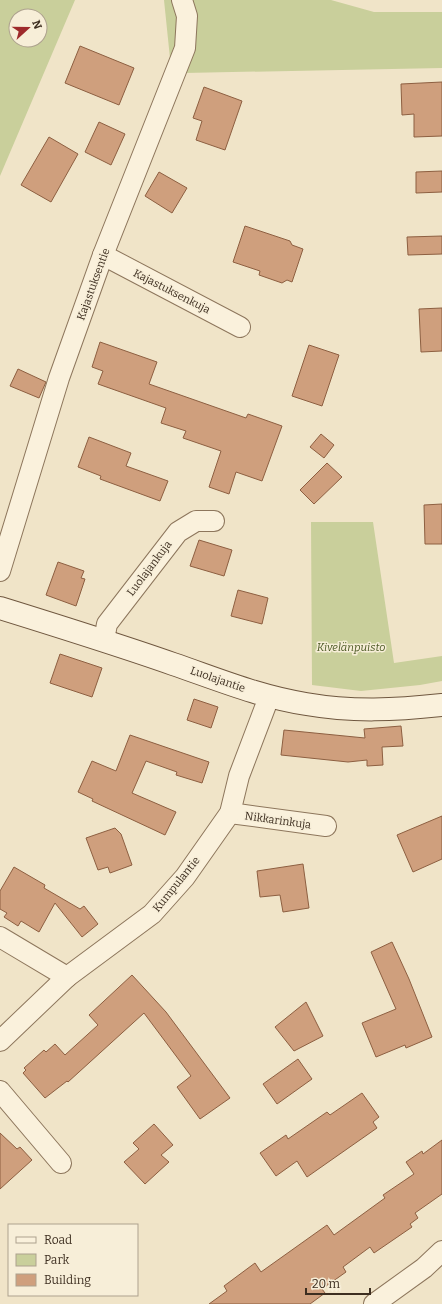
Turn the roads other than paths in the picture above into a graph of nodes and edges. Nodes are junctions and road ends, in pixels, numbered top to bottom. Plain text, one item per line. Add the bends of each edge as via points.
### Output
1 (182, 0) edge
2 (103, 255) junction
3 (240, 327) dead end
4 (214, 521) dead end
5 (0, 571) edge
6 (0, 608) edge
7 (104, 640) junction
8 (269, 697) junction
9 (442, 705) edge
10 (230, 813) junction
11 (326, 826) dead end
12 (0, 937) edge
13 (68, 977) junction
14 (0, 1041) edge
15 (0, 1091) edge
16 (61, 1163) dead end
17 (442, 1251) edge
18 (374, 1304) edge

1 - 2 street, Kajastuksentie via 187,16 184,48
2 - 3 street, Kajastuksenkuja
2 - 5 street, Kajastuksentie via 60,378
4 - 7 street, Luolajankuja via 196,521 178,532 107,624
6 - 7 main road, Luolajantie
7 - 8 main road, Luolajantie
8 - 9 main road, Luolajantie via 350,710 400,710
8 - 10 street, Kumpulantie via 239,776
10 - 11 street, Nikkarinkuja
10 - 13 street, Kumpulantie via 185,877 152,914
12 - 13 street
13 - 14 street, Kumpulantie
15 - 16 street
17 - 18 street via 424,1268

